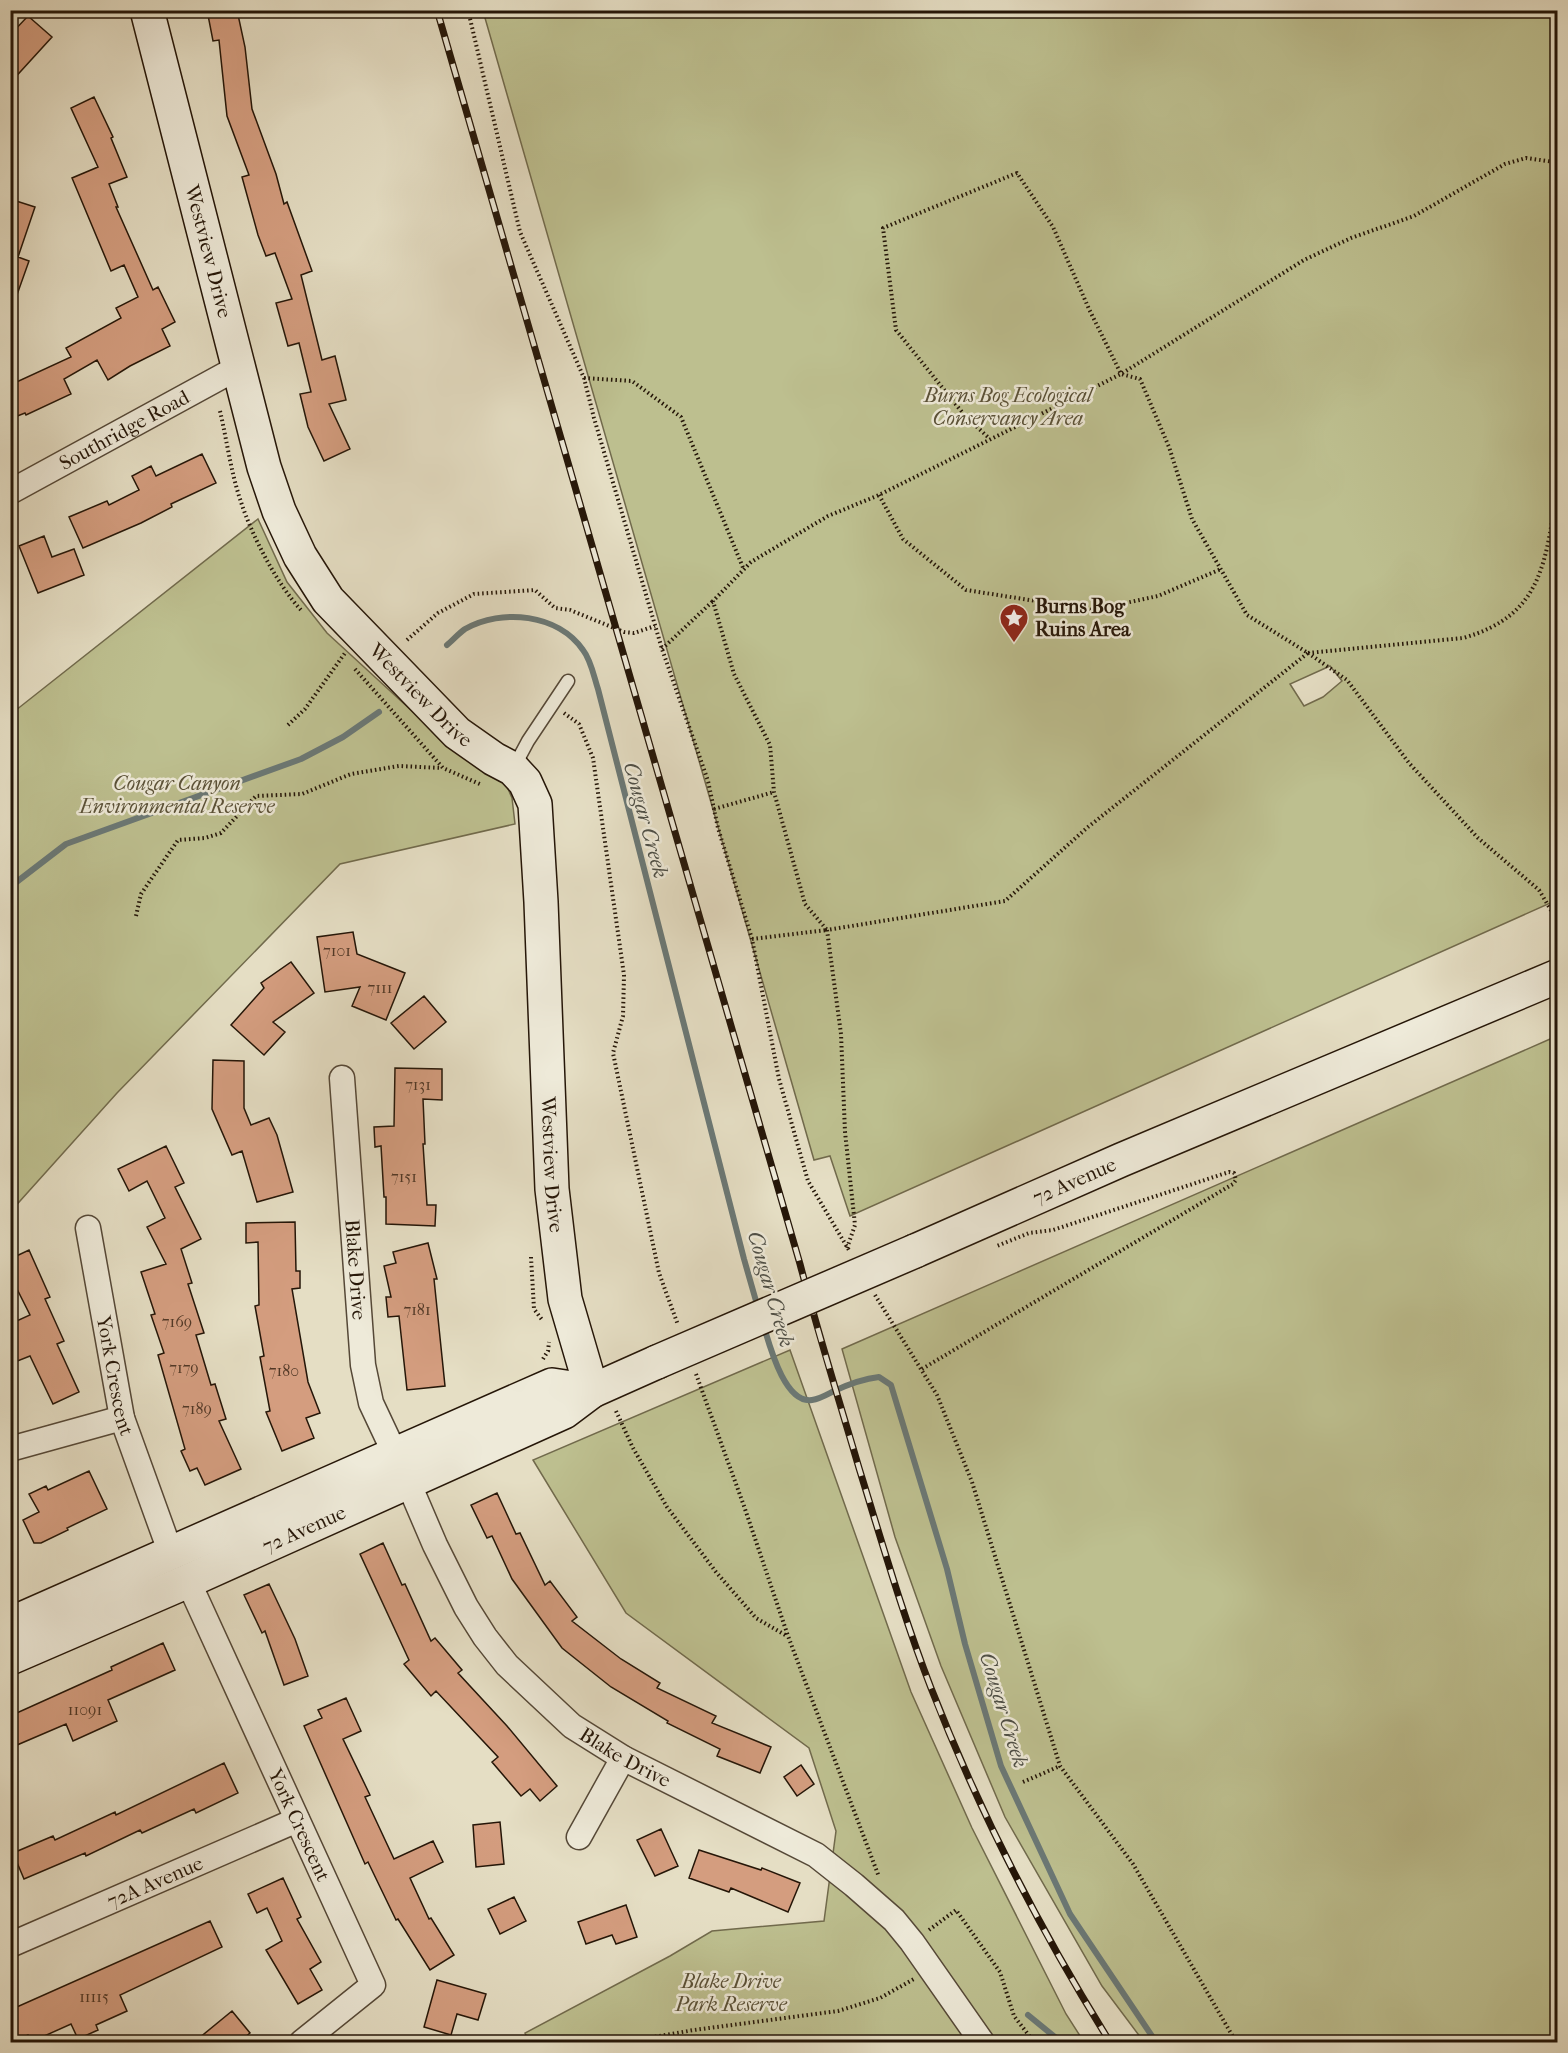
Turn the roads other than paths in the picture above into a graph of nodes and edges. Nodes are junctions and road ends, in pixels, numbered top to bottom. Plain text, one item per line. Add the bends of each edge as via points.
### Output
1 (147, 10) edge
2 (239, 367) junction
3 (10, 492) edge
4 (568, 681) dead end
5 (501, 778) junction
6 (1557, 976) edge
7 (342, 1078) dead end
8 (88, 1228) dead end
9 (604, 1401) junction
10 (122, 1418) junction
11 (10, 1449) edge
12 (401, 1468) junction
13 (174, 1552) junction
14 (188, 1581) junction
15 (10, 1624) edge
16 (10, 1658) edge
17 (623, 1758) junction
18 (297, 1820) junction
19 (579, 1837) dead end
20 (10, 1945) edge
21 (302, 2043) edge
22 (982, 2043) edge

1 - 2 main road, Westview Drive
2 - 3 street, Southridge Road
2 - 5 main road, Westview Drive via 279,511 300,556 354,647 457,734 494,759
4 - 5 lane
5 - 9 main road, Westview Drive via 525,782 535,804 552,1189 565,1299
6 - 9 main road, 72 Avenue, bridge via 657,1362
7 - 12 street, Blake Drive via 363,1365 370,1403
8 - 10 street, York Crescent
9 - 12 main road, 72 Avenue
10 - 11 street
10 - 13 street, York Crescent via 166,1540
12 - 13 main road, 72 Avenue
12 - 14 main road, 72 Avenue
12 - 17 street, Blake Drive via 466,1607 492,1646 572,1726
13 - 15 main road, 72 Avenue
14 - 16 main road, 72 Avenue
14 - 18 street, York Crescent
17 - 19 street
17 - 22 street, Blake Drive via 816,1855 882,1909 921,1955
18 - 20 street, 72A Avenue
18 - 21 street, York Crescent via 373,1985

